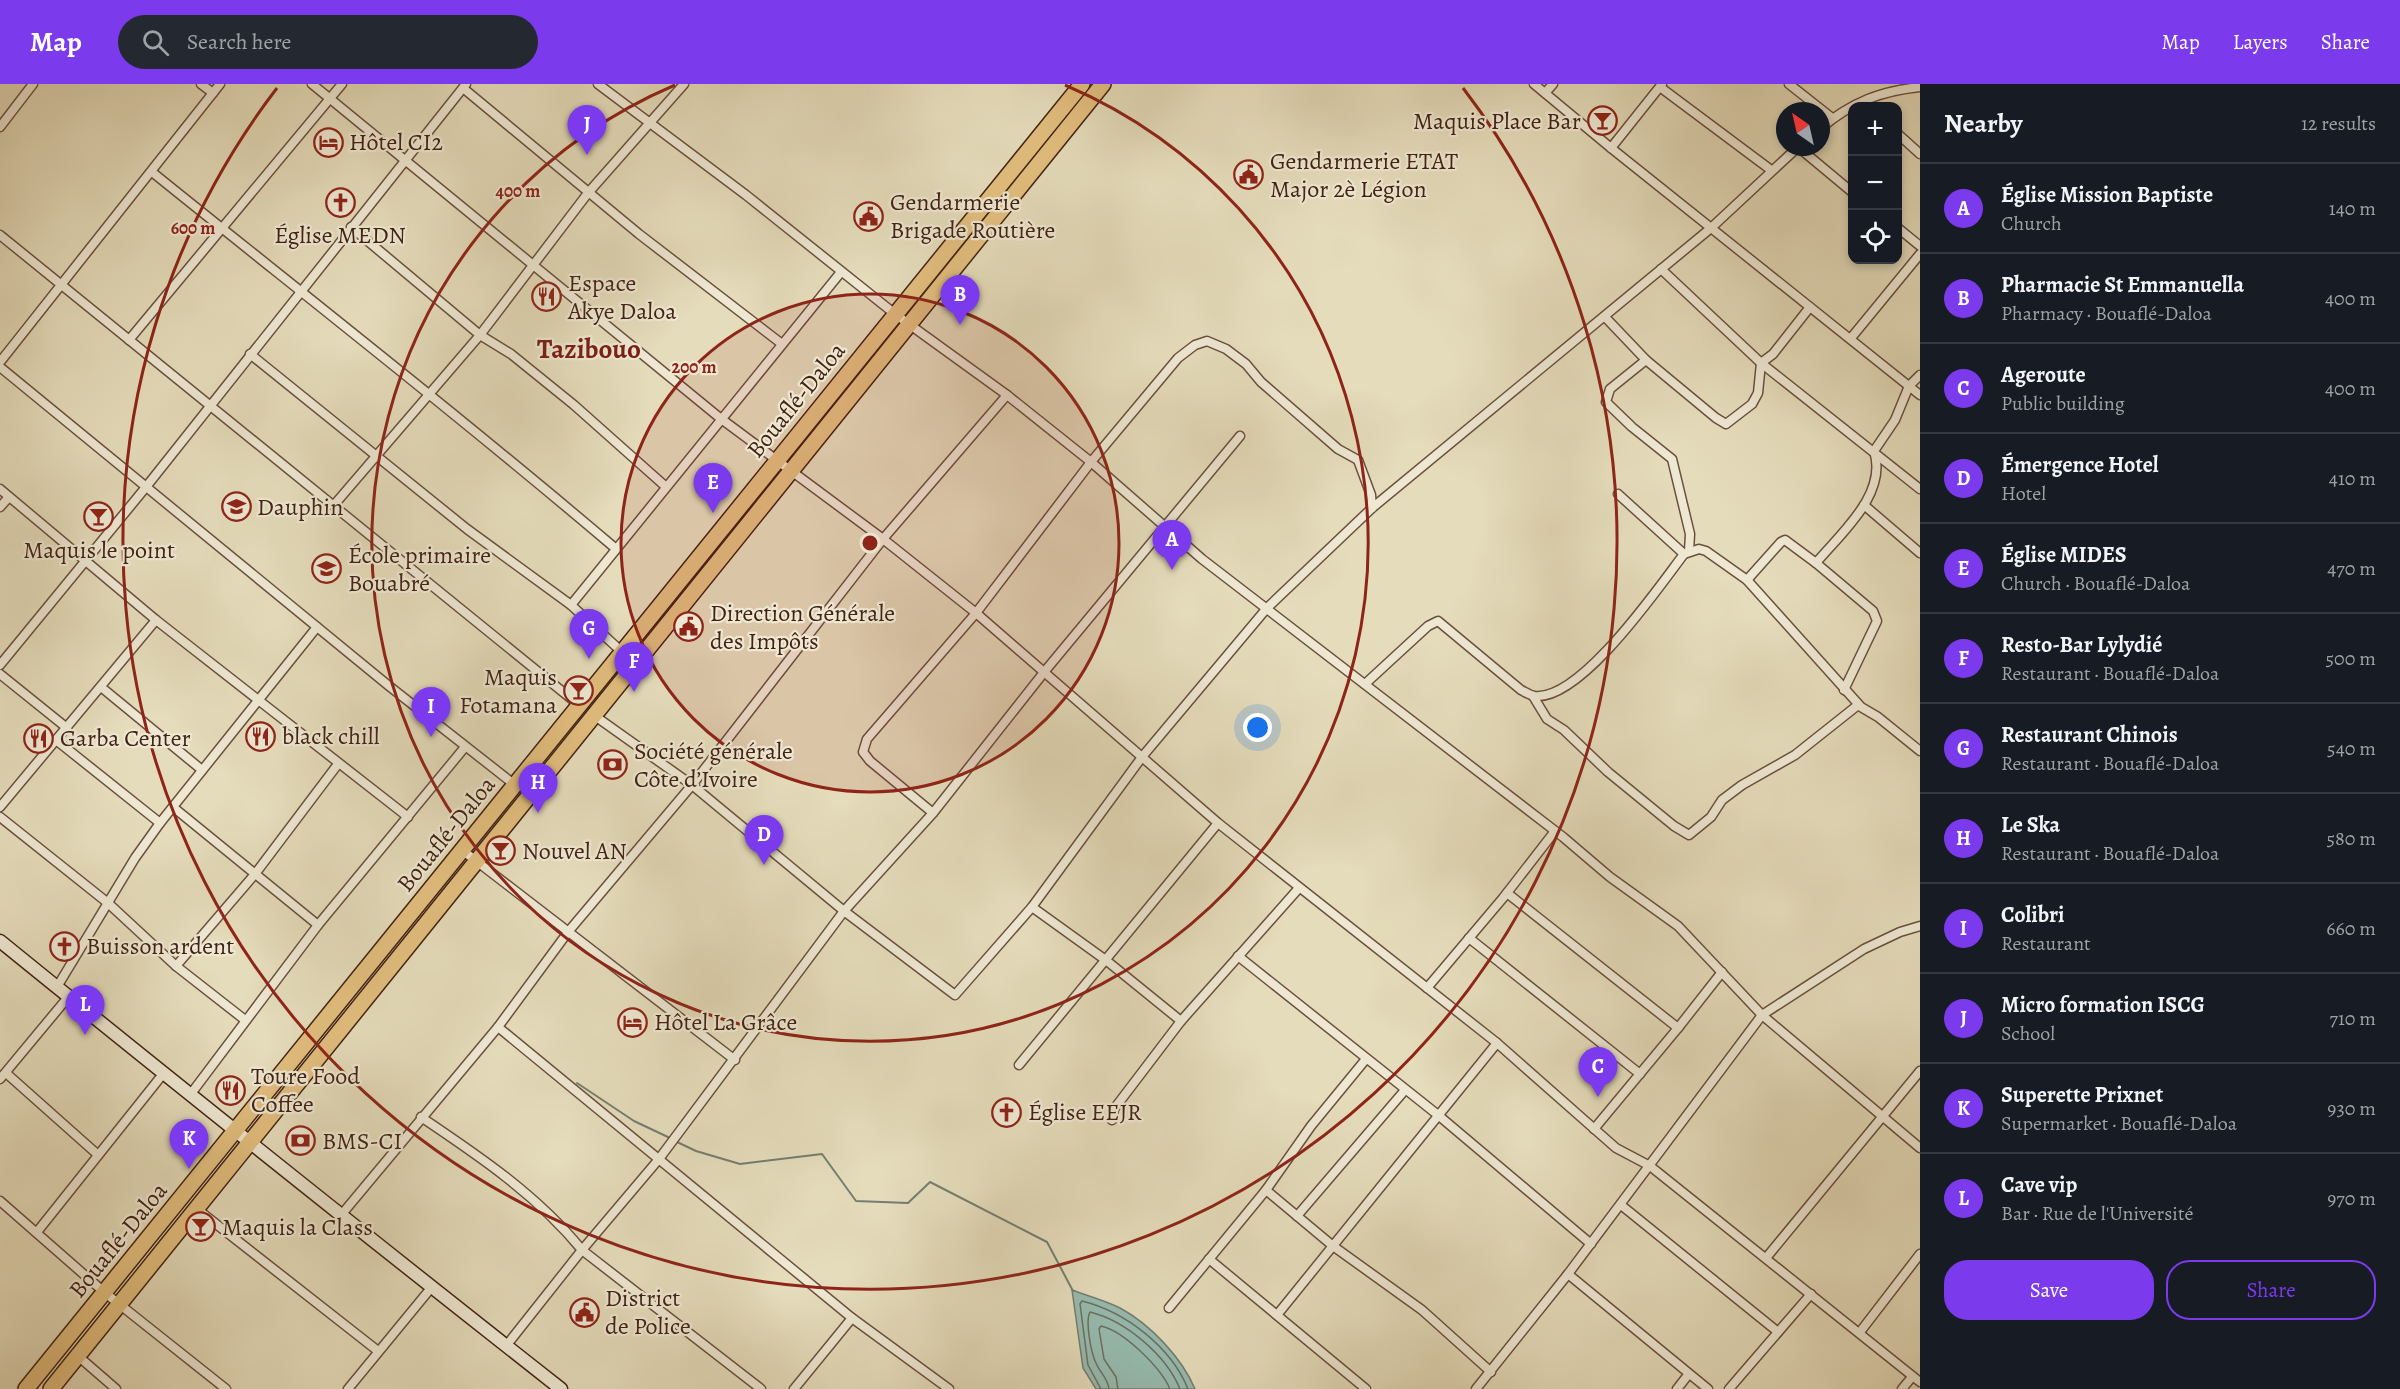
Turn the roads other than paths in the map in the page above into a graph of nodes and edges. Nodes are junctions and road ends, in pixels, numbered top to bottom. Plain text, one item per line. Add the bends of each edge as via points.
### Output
1 (33, 84) edge
2 (201, 84) edge
3 (220, 84) edge
4 (312, 84) edge
5 (342, 84) edge
6 (598, 84) edge
7 (684, 84) edge
8 (1082, 84) edge
9 (1103, 84) edge
10 (1534, 84) edge
11 (1552, 84) edge
12 (1789, 84) edge
13 (465, 86) edge
14 (1661, 86) edge
15 (1920, 87) edge
16 (213, 93) junction
17 (1545, 93) junction
18 (330, 99) junction
19 (1868, 102) edge
20 (1848, 111) edge
21 (1832, 118) joint
22 (650, 125) junction
23 (0, 126) edge
24 (1902, 138) edge
25 (1611, 148) junction
26 (1920, 154) edge
27 (1787, 156) edge
28 (1809, 156) edge
29 (405, 158) junction
30 (1771, 170) junction
31 (152, 172) junction
32 (1848, 189) edge
33 (588, 194) junction
34 (351, 227) junction
35 (222, 228) junction
36 (1711, 228) junction
37 (1902, 231) edge
38 (0, 235) edge
39 (1920, 246) edge
40 (1920, 254) edge
41 (534, 264) junction
42 (1661, 270) junction
43 (841, 272) junction
44 (60, 286) junction
45 (300, 292) junction
46 (1810, 307) junction
47 (1605, 317) junction
48 (901, 319) junction
49 (480, 335) junction
50 (1851, 338) junction
51 (129, 340) junction
52 (782, 344) junction
53 (250, 354) junction
54 (1646, 360) junction
55 (0, 362) edge
56 (1761, 363) junction
57 (0, 367) edge
58 (1920, 375) edge
59 (1908, 386) junction
60 (429, 395) junction
61 (1007, 395) junction
62 (1920, 395) edge
63 (210, 406) junction
64 (720, 418) junction
65 (1240, 436) dead end
66 (1874, 451) junction
67 (377, 455) junction
68 (1091, 462) junction
69 (784, 464) junction
70 (665, 486) junction
71 (146, 487) junction
72 (0, 489) edge
73 (1920, 489) edge
74 (1618, 494) dead end
75 (9, 497) junction
76 (334, 505) junction
77 (1864, 505) junction
78 (0, 507) edge
79 (1372, 508) junction
80 (1166, 529) junction
81 (883, 539) junction
82 (615, 548) junction
83 (1687, 552) junction
84 (1920, 553) edge
85 (84, 562) junction
86 (1816, 563) junction
87 (1747, 580) junction
88 (571, 605) junction
89 (1267, 608) junction
90 (976, 613) junction
91 (156, 620) junction
92 (317, 627) junction
93 (622, 652) junction
94 (0, 665) edge
95 (1045, 671) junction
96 (0, 674) edge
97 (1365, 684) junction
98 (100, 687) junction
99 (1844, 690) junction
100 (1533, 696) junction
101 (257, 700) junction
102 (579, 705) junction
103 (1858, 705) junction
104 (596, 716) junction
105 (67, 728) junction
106 (56, 740) junction
107 (465, 747) junction
108 (1920, 751) edge
109 (1142, 757) junction
110 (338, 764) junction
111 (202, 770) junction
112 (693, 785) junction
113 (515, 786) junction
114 (0, 807) edge
115 (173, 807) junction
116 (933, 813) junction
117 (0, 817) edge
118 (408, 817) junction
119 (1218, 822) junction
120 (160, 823) junction
121 (1555, 831) junction
122 (462, 850) junction
123 (478, 862) junction
124 (255, 874) junction
125 (1299, 888) junction
126 (1507, 893) junction
127 (108, 903) junction
128 (1032, 907) junction
129 (844, 911) junction
130 (318, 925) junction
131 (1920, 926) edge
132 (568, 932) junction
133 (1469, 938) junction
134 (0, 941) edge
135 (1238, 957) junction
136 (1107, 961) junction
137 (176, 966) junction
138 (1722, 972) junction
139 (57, 987) junction
140 (1427, 988) junction
141 (69, 996) junction
142 (1762, 1015) junction
143 (245, 1020) junction
144 (1180, 1021) junction
145 (498, 1027) junction
146 (1678, 1028) junction
147 (1497, 1043) junction
148 (1366, 1059) junction
149 (735, 1060) junction
150 (1019, 1065) dead end
151 (1920, 1071) edge
152 (164, 1074) junction
153 (1640, 1074) junction
154 (3, 1076) edge
155 (1405, 1090) junction
156 (190, 1095) junction
157 (1438, 1115) junction
158 (1882, 1116) junction
159 (421, 1117) junction
160 (1112, 1120) dead end
161 (1594, 1129) junction
162 (235, 1133) junction
163 (250, 1144) junction
164 (1920, 1148) edge
165 (97, 1154) junction
166 (659, 1159) junction
167 (1650, 1166) junction
168 (1266, 1190) junction
169 (0, 1201) edge
170 (1621, 1205) junction
171 (197, 1209) junction
172 (342, 1214) junction
173 (1297, 1216) junction
174 (37, 1232) junction
175 (1591, 1244) junction
176 (1333, 1246) junction
177 (582, 1250) junction
178 (1920, 1254) edge
179 (1766, 1258) junction
180 (1209, 1259) junction
181 (1568, 1274) junction
182 (431, 1288) junction
183 (104, 1292) junction
184 (1811, 1294) junction
185 (120, 1304) junction
186 (1169, 1308) dead end
187 (1277, 1315) junction
188 (852, 1318) junction
189 (1778, 1332) junction
190 (1860, 1332) junction
191 (506, 1346) junction
192 (378, 1351) junction
193 (78, 1356) junction
194 (1491, 1372) junction
195 (1688, 1375) junction
196 (1916, 1380) edge
197 (26, 1389) edge
198 (51, 1389) edge
199 (116, 1389) edge
200 (226, 1389) edge
201 (348, 1389) edge
202 (561, 1389) edge
203 (761, 1389) edge
204 (794, 1389) edge
205 (949, 1389) edge
206 (1366, 1389) edge
207 (1476, 1389) edge
208 (1677, 1389) edge
209 (1708, 1389) edge
210 (1729, 1389) edge
211 (1902, 1389) edge

1 - 23 street
2 - 16 street
3 - 16 street
4 - 18 street
5 - 18 street
6 - 22 street
7 - 22 street
8 - 48 highway, Bouaflé-Daloa
9 - 48 highway, Bouaflé-Daloa
10 - 17 street
11 - 17 street
12 - 21 street
13 - 29 street
13 - 33 street
14 - 25 street
14 - 30 street
15 - 19 street via 1887,91
16 - 31 street
17 - 25 street
18 - 29 street
18 - 35 street
20 - 21 street
22 - 33 street
22 - 43 street via 746,195
24 - 26 street
25 - 36 street
27 - 30 street
28 - 32 street
29 - 34 street
29 - 41 street
30 - 36 street
31 - 35 street
31 - 44 street
33 - 41 street
33 - 52 street
34 - 45 street
34 - 49 street
35 - 45 street
35 - 51 street
36 - 42 street
36 - 46 street
37 - 39 street
38 - 44 street
40 - 50 street
41 - 49 street
41 - 64 street
42 - 47 street
42 - 56 street
43 - 48 street
43 - 52 street
44 - 51 street
44 - 55 street
45 - 53 street
45 - 60 street
46 - 50 street
46 - 56 street via 1773,354
47 - 54 street
47 - 79 street
48 - 61 street
48 - 69 highway, Bouaflé-Daloa
49 - 60 street
49 - 70 street via 511,354 574,405
50 - 59 street
51 - 63 street
52 - 64 street
53 - 63 street
53 - 67 street
54 - 56 street via 1726,424 1752,404 1758,393
54 - 83 street via 1610,389 1606,402 1672,459 1690,534
56 - 66 street
57 - 71 street
58 - 59 street
59 - 62 street
59 - 66 street via 1895,420
60 - 67 street
60 - 82 street
61 - 68 street
61 - 81 street
63 - 71 street
63 - 76 street
64 - 69 street
64 - 70 street
65 - 80 street
66 - 73 street
66 - 77 street via 1879,466
67 - 76 street
67 - 88 street via 467,529
68 - 79 street via 1178,358 1207,341 1246,364 1329,442 1358,460
68 - 80 street
68 - 90 street
69 - 81 street
69 - 93 highway, Bouaflé-Daloa
69 - 104 highway, Bouaflé-Daloa
70 - 82 street
71 - 85 street
71 - 92 street
72 - 75 street
74 - 83 street
75 - 78 street
75 - 85 street
76 - 102 street
77 - 84 street
77 - 86 street
79 - 89 street
80 - 89 street
80 - 95 street
81 - 90 street
81 - 112 street
82 - 88 street
83 - 87 street via 1706,551
83 - 100 street via 1623,634 1579,676 1559,689
85 - 91 street
85 - 94 street
86 - 87 street via 1785,540
86 - 99 street via 1865,603 1877,621
87 - 99 street
88 - 93 street
89 - 97 street
89 - 109 street
90 - 95 street
90 - 116 street via 867,739 863,752
91 - 98 street
91 - 101 street
92 - 101 street
92 - 107 street
93 - 102 highway, Bouaflé-Daloa
95 - 109 street
95 - 116 street
96 - 105 street
97 - 100 street via 1438,621 1503,678
97 - 121 street
98 - 105 street
98 - 111 street
99 - 103 street
100 - 103 street via 1547,719 1689,835 1711,817 1722,800 1795,755
101 - 110 street
101 - 111 street
102 - 113 highway, Bouaflé-Daloa
103 - 108 street
104 - 112 street
104 - 123 highway, Bouaflé-Daloa
105 - 106 street
106 - 114 street
106 - 120 street
107 - 113 street
107 - 118 street
109 - 119 street
109 - 128 street
110 - 118 street
110 - 124 street
111 - 115 street
112 - 129 street
112 - 132 street
113 - 122 highway, Bouaflé-Daloa
115 - 120 street
115 - 124 street
116 - 129 street
117 - 127 street
118 - 130 street
119 - 125 street
119 - 136 street
120 - 127 street
121 - 126 street
121 - 138 street via 1678,926
122 - 123 street
122 - 162 highway, Bouaflé-Daloa
123 - 132 street
123 - 163 highway, Bouaflé-Daloa
124 - 130 street
124 - 137 street
125 - 135 street
125 - 140 street
126 - 133 street
126 - 146 street
127 - 137 street
127 - 139 street
128 - 129 street via 955,995
128 - 136 street
129 - 149 street
130 - 143 street
131 - 142 street via 1864,948
132 - 145 street
132 - 149 street
133 - 140 street
133 - 153 street
134 - 139 street
135 - 144 street
135 - 148 street
136 - 144 street
136 - 150 street
137 - 143 street
138 - 142 street
138 - 146 street
139 - 141 street
140 - 147 street
141 - 152 street
141 - 154 street
142 - 158 street
142 - 167 street
143 - 156 street
144 - 160 street via 1114,1109
145 - 159 street
145 - 166 street
146 - 153 street
147 - 157 street
147 - 161 street
148 - 155 street
148 - 168 street via 1311,1126
149 - 166 street
151 - 158 street
152 - 156 street
152 - 165 street
153 - 161 street
154 - 165 street
155 - 157 street
155 - 173 street
156 - 162 street
157 - 175 street
157 - 176 street
158 - 164 street
158 - 179 street
159 - 172 street
159 - 177 street via 533,1199
161 - 167 street via 1632,1159
162 - 163 street
162 - 183 highway, Bouaflé-Daloa
163 - 171 highway, Bouaflé-Daloa
163 - 172 street
165 - 174 street
166 - 177 street
166 - 188 street
167 - 170 street
167 - 179 street
168 - 173 street
168 - 180 street
169 - 174 street
170 - 175 street
170 - 189 street
171 - 185 highway, Bouaflé-Daloa
171 - 192 street
172 - 182 street
173 - 176 street
174 - 183 street
175 - 181 street
176 - 187 street
176 - 194 street via 1422,1310
177 - 191 street
177 - 203 street
178 - 190 street
179 - 184 street
180 - 186 street
180 - 187 street
181 - 194 street
181 - 195 street
182 - 191 street
182 - 192 street
183 - 185 street
183 - 197 highway, Bouaflé-Daloa
184 - 189 street
184 - 190 street
185 - 193 highway, Bouaflé-Daloa
185 - 200 street
187 - 206 street
188 - 204 street
188 - 205 street
189 - 210 street
190 - 196 street
191 - 202 street
192 - 201 street
193 - 198 highway, Bouaflé-Daloa
193 - 199 street
194 - 207 street
195 - 208 street
195 - 209 street
196 - 211 street

